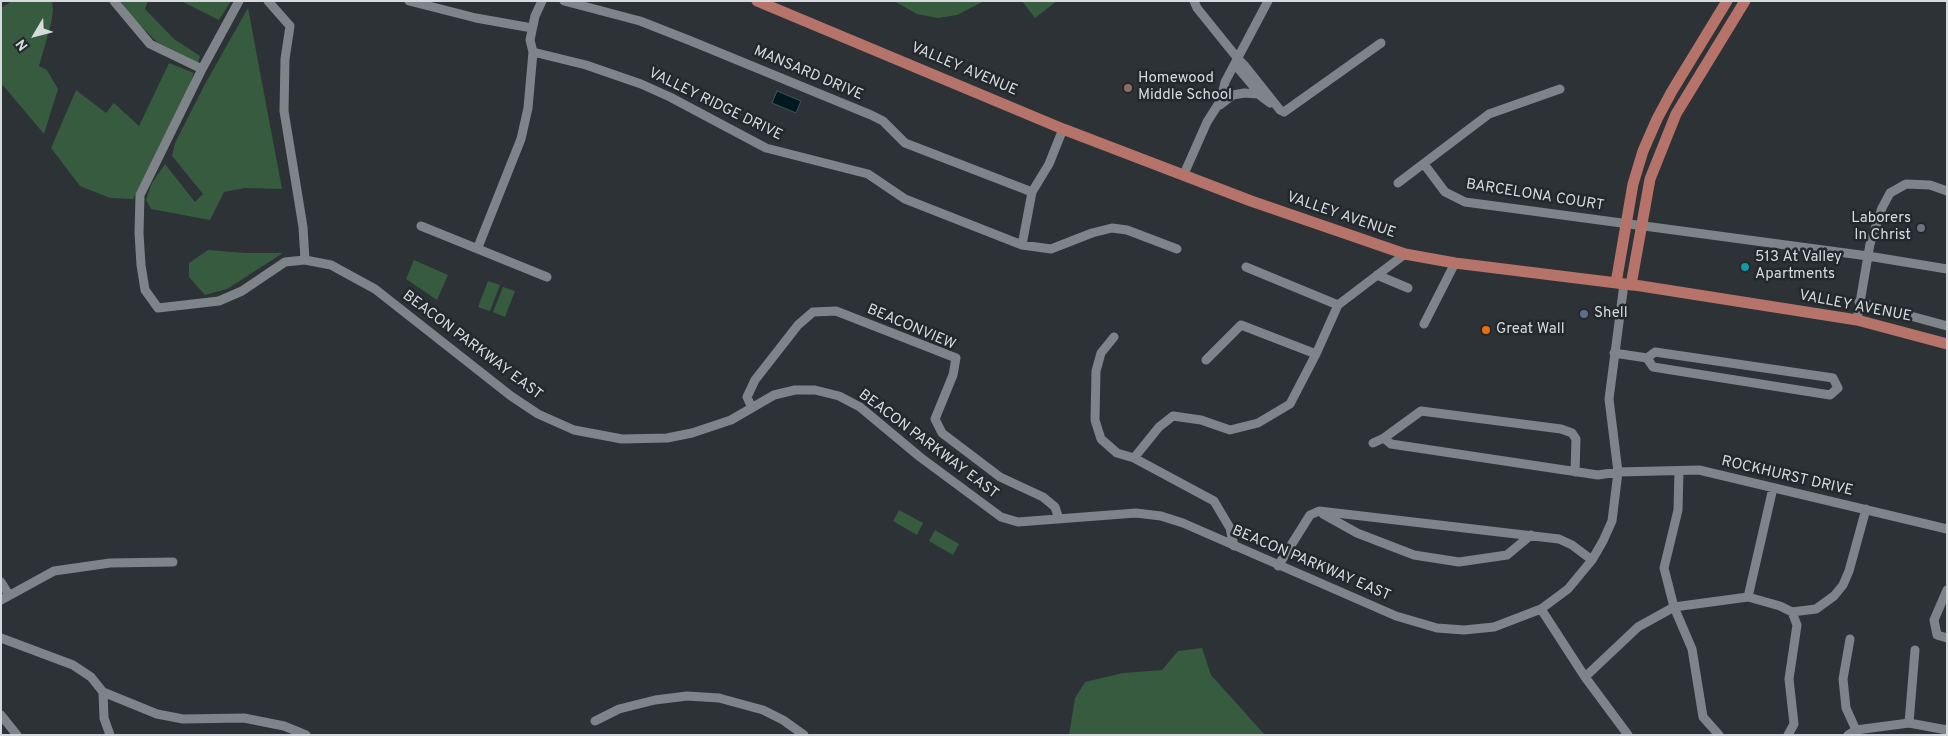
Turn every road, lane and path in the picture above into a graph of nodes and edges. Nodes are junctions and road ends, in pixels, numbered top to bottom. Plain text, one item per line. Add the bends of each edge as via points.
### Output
1 (114, 1) edge
2 (239, 1) edge
3 (268, 1) edge
4 (409, 1) edge
5 (542, 1) edge
6 (564, 1) edge
7 (757, 1) edge
8 (1194, 1) edge
9 (1268, 1) edge
10 (1727, 1) edge
11 (1745, 1) edge
12 (532, 28) junction
13 (1381, 43) dead end
14 (533, 52) junction
15 (1238, 60) junction
16 (202, 69) junction
17 (1560, 89) dead end
18 (1270, 101) junction
19 (1216, 107) junction
20 (1063, 129) junction
21 (1424, 164) junction
22 (1184, 174) junction
23 (1398, 183) dead end
24 (1947, 191) edge
25 (1032, 192) junction
26 (1626, 222) junction
27 (1641, 224) junction
28 (421, 226) dead end
29 (1022, 245) junction
30 (478, 247) junction
31 (1177, 249) dead end
32 (1405, 254) junction
33 (1868, 256) junction
34 (305, 260) junction
35 (1455, 263) junction
36 (1246, 267) dead end
37 (1947, 269) edge
38 (1377, 275) junction
39 (547, 277) dead end
40 (1624, 284) junction
41 (1408, 288) dead end
42 (1859, 302) junction
43 (1338, 305) junction
44 (1857, 320) junction
45 (1424, 324) dead end
46 (1947, 326) edge
47 (1114, 337) dead end
48 (1947, 344) edge
49 (1316, 354) junction
50 (1614, 354) junction
51 (1646, 358) junction
52 (1206, 360) dead end
53 (752, 408) junction
54 (1384, 438) junction
55 (1373, 443) dead end
56 (1134, 458) junction
57 (1679, 471) junction
58 (1575, 472) junction
59 (1618, 472) junction
60 (1773, 488) junction
61 (1866, 509) junction
62 (1319, 511) junction
63 (1059, 519) junction
64 (1947, 530) edge
65 (1531, 536) junction
66 (1234, 546) junction
67 (1592, 560) junction
68 (173, 562) dead end
69 (1278, 566) junction
70 (1, 582) edge
71 (1947, 590) edge
72 (1748, 597) junction
73 (5, 598) edge
74 (1674, 607) junction
75 (1541, 609) junction
76 (1792, 612) junction
77 (1, 638) edge
78 (1850, 638) dead end
79 (1947, 638) edge
80 (1915, 650) dead end
81 (1585, 677) junction
82 (103, 692) junction
83 (1, 715) edge
84 (595, 721) dead end
85 (1909, 723) junction
86 (1947, 730) edge
87 (1852, 732) edge
88 (17, 735) edge
89 (110, 735) edge
90 (306, 735) edge
91 (804, 735) edge
92 (1628, 735) edge
93 (1719, 735) edge
94 (1788, 735) edge

1 - 16 street via 150,44
2 - 16 street
3 - 34 street via 290,26 285,59 284,111
4 - 12 street
5 - 12 street
6 - 25 street, MANSARD DRIVE via 640,21 692,40 883,121 905,143
7 - 20 main road, VALLEY AVENUE
8 - 15 street
9 - 15 street
10 - 26 main road via 1656,119 1633,184
11 - 27 main road via 1676,114 1650,179
12 - 14 street
13 - 18 street via 1288,112
14 - 29 street, VALLEY RIDGE DRIVE via 586,65 641,84 766,148 868,174 905,199
14 - 30 street via 528,108 521,140
15 - 18 street via 1238,68
15 - 19 street
16 - 34 street via 140,195 139,233 145,290 158,308 219,301 242,291 285,262
17 - 21 street via 1489,114
18 - 19 street via 1258,94 1244,93 1233,95
19 - 22 street
20 - 22 main road, VALLEY AVENUE
20 - 25 street via 1049,164
21 - 23 street
21 - 26 street, BARCELONA COURT via 1445,192 1465,202 1596,221
22 - 32 main road, VALLEY AVENUE via 1250,201
24 - 33 street via 1930,185 1906,184 1890,193
25 - 29 street
26 - 27 street, BARCELONA COURT
26 - 40 main road
27 - 33 street, BARCELONA COURT
27 - 40 main road
28 - 30 street
29 - 31 street, VALLEY RIDGE DRIVE via 1051,248 1112,228 1128,230
30 - 39 street
32 - 35 main road, VALLEY AVENUE
32 - 38 street
33 - 37 street, BARCELONA COURT
33 - 42 street
34 - 53 street, BEACON PARKWAY EAST via 331,265 376,289 511,396 538,414 574,430 622,439 667,438 731,420
35 - 40 main road, VALLEY AVENUE
35 - 45 street
36 - 43 street
38 - 41 street
38 - 43 street
40 - 44 main road, VALLEY AVENUE
40 - 50 street, BEACON PARKWAY EAST
42 - 44 street
42 - 46 street
43 - 49 street
44 - 48 main road, VALLEY AVENUE
47 - 56 street via 1101,354 1096,371 1095,420 1101,439 1116,453
49 - 52 street via 1241,325
49 - 56 street via 1290,404 1258,422 1230,430 1201,420 1173,416 1159,427
50 - 51 street
50 - 59 street, BEACON PARKWAY EAST via 1609,399
51 - 51 street via 1655,352 1833,378 1838,388 1830,395 1728,380 1653,367
53 - 63 street, BEACON PARKWAY EAST via 774,395 795,390 815,390 839,396 860,407 1001,518 1018,522
53 - 63 street, BEACONVIEW via 747,397 755,380 798,325 813,312 836,312 956,358 953,376 935,419 942,433 1000,477 1043,497 1055,507
54 - 55 street
54 - 58 street, ROCKHURST DRIVE via 1391,444
54 - 58 street via 1421,411 1561,429 1572,433 1576,439
56 - 66 street via 1214,501 1230,528
57 - 59 street, ROCKHURST DRIVE
57 - 60 street, ROCKHURST DRIVE via 1699,470
57 - 74 street via 1678,510 1664,568
58 - 59 street, ROCKHURST DRIVE via 1598,475
59 - 67 street, BEACON PARKWAY EAST via 1612,521
60 - 61 street, ROCKHURST DRIVE
60 - 72 street
61 - 64 street, ROCKHURST DRIVE
61 - 76 street via 1843,585 1816,609
62 - 65 street
62 - 65 street via 1357,534 1414,555 1459,562 1507,555
62 - 69 street via 1310,515
63 - 66 street, BEACON PARKWAY EAST via 1136,513 1161,516
65 - 67 street via 1559,539
66 - 69 street, BEACON PARKWAY EAST
67 - 75 street, BEACON PARKWAY EAST via 1568,589
68 - 73 street via 110,563 54,571
69 - 75 street, BEACON PARKWAY EAST via 1396,616 1437,628 1494,627
70 - 73 street
71 - 79 street via 1934,620 1936,635
72 - 74 street
72 - 76 street
74 - 81 street via 1638,627
74 - 93 street via 1692,649 1703,717
75 - 81 street
76 - 94 street via 1797,625 1789,679 1794,724
77 - 82 street via 73,665 91,677
78 - 87 street via 1843,679
80 - 85 street
81 - 92 street
82 - 89 street via 104,718
82 - 90 street via 158,714 183,719 244,718 284,726
83 - 88 street
84 - 91 street via 619,709 654,700 687,696 719,698 763,710
85 - 86 street
85 - 87 street

